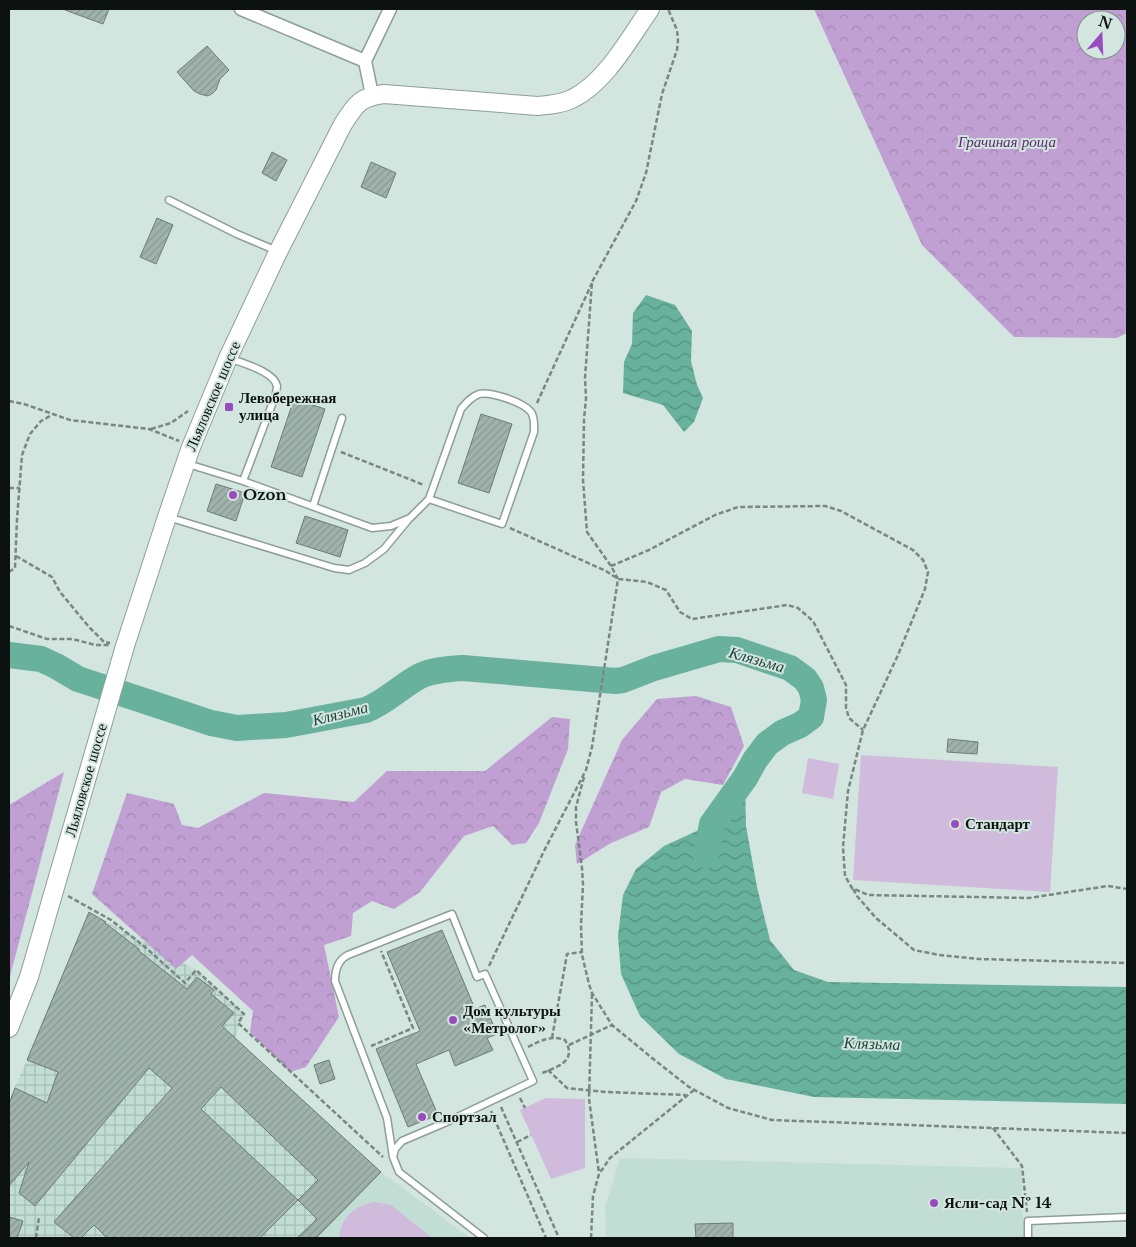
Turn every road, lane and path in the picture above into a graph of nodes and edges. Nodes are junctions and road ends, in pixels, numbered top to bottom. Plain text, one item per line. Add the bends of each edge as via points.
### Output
1 (241, 9) edge
2 (390, 9) edge
3 (650, 9) edge
4 (668, 9) edge
5 (365, 61) junction
6 (372, 96) junction
7 (169, 200) dead end
8 (278, 252) junction
9 (592, 282) junction
10 (228, 358) junction
11 (9, 401) edge
12 (208, 405) junction
13 (532, 414) junction
14 (52, 415) junction
15 (342, 418) dead end
16 (149, 429) junction
17 (332, 448) junction
18 (188, 455) junction
19 (243, 481) junction
20 (9, 488) edge
21 (20, 488) junction
22 (433, 488) junction
23 (429, 498) junction
24 (313, 506) junction
25 (167, 517) junction
26 (410, 518) junction
27 (502, 524) junction
28 (16, 556) junction
29 (611, 566) junction
30 (9, 572) edge
31 (618, 579) junction
32 (9, 626) edge
33 (125, 646) junction
34 (863, 730) junction
35 (586, 770) junction
36 (852, 888) junction
37 (55, 889) junction
38 (1127, 890) edge
39 (378, 943) junction
40 (582, 952) junction
41 (1127, 963) edge
42 (485, 974) junction
43 (592, 993) junction
44 (612, 1025) junction
45 (9, 1028) edge
46 (591, 1035) junction
47 (552, 1038) junction
48 (568, 1046) junction
49 (361, 1050) junction
50 (520, 1051) junction
51 (548, 1070) junction
52 (532, 1078) junction
53 (589, 1090) junction
54 (694, 1090) junction
55 (687, 1095) junction
56 (498, 1098) junction
57 (487, 1103) junction
58 (993, 1128) junction
59 (1127, 1133) edge
60 (531, 1136) dead end
61 (517, 1142) junction
62 (393, 1157) junction
63 (399, 1172) junction
64 (599, 1174) junction
65 (39, 1217) dead end
66 (1127, 1217) edge
67 (1028, 1221) junction
68 (36, 1238) edge
69 (484, 1238) edge
70 (546, 1238) edge
71 (559, 1238) edge
72 (591, 1238) edge
73 (1028, 1238) edge

1 - 5 street
2 - 5 street
3 - 6 street via 594,84 583,93 556,104 538,106 384,94
4 - 9 path via 678,40 662,94 646,173 636,201
5 - 6 street
6 - 8 street, Льяловское шоссе via 362,100 343,124
7 - 8 lane
8 - 10 street, Льяловское шоссе
9 - 13 path
9 - 29 path via 585,378 583,480 587,532
10 - 12 street, Льяловское шоссе
10 - 19 lane via 263,371 277,386
11 - 14 path
12 - 16 path via 194,407 171,423
12 - 18 street, Льяловское шоссе
13 - 22 lane via 519,403 492,394 480,393 470,398 460,409
13 - 27 lane via 534,432
14 - 16 path
14 - 21 path via 30,434 22,455
15 - 17 lane
16 - 18 path
17 - 22 path
17 - 24 lane
18 - 19 lane
18 - 25 street, Льяловское шоссе
19 - 24 lane
20 - 21 path
21 - 28 path
22 - 23 lane
23 - 26 lane
23 - 27 lane
24 - 26 lane via 372,528 391,526
25 - 26 lane via 349,570 384,549
25 - 33 street, Льяловское шоссе
27 - 31 path
28 - 30 path via 15,568
28 - 33 path via 52,577 75,611 104,642
29 - 31 path
29 - 34 path via 738,507 825,506 841,511 913,550 923,560 928,572 924,588 898,655
31 - 34 path via 647,582 666,590 680,612 692,619 787,605 798,608 813,621 846,685 849,718
31 - 35 path
32 - 33 path via 47,638
33 - 37 street, Льяловское шоссе
34 - 36 path via 848,791 843,847 845,876
35 - 40 path via 576,807 583,884
35 - 42 path
36 - 38 path via 868,895 1029,898 1108,886
36 - 41 path via 876,918 914,950 978,959
37 - 45 street, Льяловское шоссе via 29,977
37 - 63 path via 111,920 186,982 196,970 244,1014 238,1023
39 - 42 lane via 452,914 477,977
39 - 49 lane via 341,958 335,973
39 - 49 path via 413,1028
40 - 43 path
40 - 47 path via 567,954
42 - 50 lane
43 - 44 path
43 - 46 path
44 - 46 path
44 - 54 path
46 - 48 path
46 - 53 path
47 - 48 path via 565,1040
47 - 50 path
48 - 51 path via 569,1054 564,1063
49 - 62 lane via 387,1118
50 - 52 lane
51 - 52 path
51 - 53 path via 568,1088
52 - 56 lane via 533,1081
53 - 55 path
53 - 64 path
54 - 55 path
54 - 58 path via 728,1108 772,1120
55 - 64 path via 610,1158
56 - 57 lane
56 - 61 path
57 - 62 lane via 402,1141
57 - 70 path
58 - 59 path
58 - 67 path via 1022,1166
60 - 61 path
61 - 71 path
62 - 63 lane
63 - 69 lane
64 - 72 path via 593,1196
65 - 68 path
66 - 67 lane
67 - 73 lane

